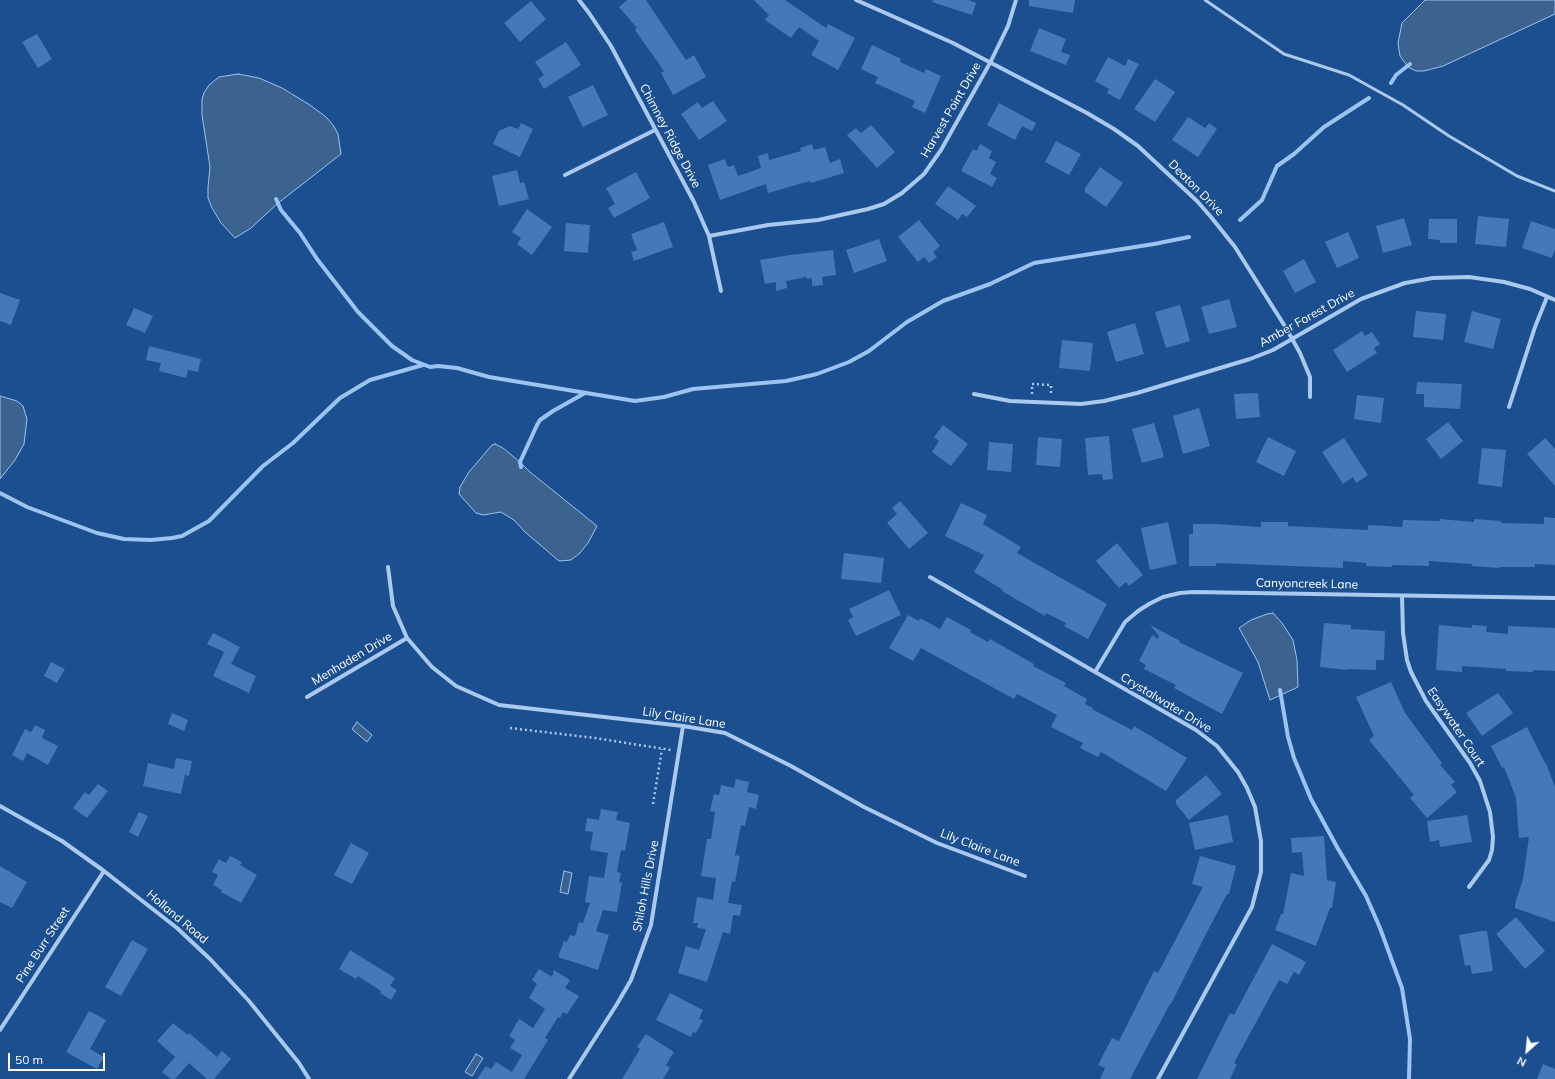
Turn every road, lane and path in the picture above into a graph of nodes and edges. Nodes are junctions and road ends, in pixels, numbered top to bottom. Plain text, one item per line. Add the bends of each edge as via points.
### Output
1 (579, 0) edge
2 (856, 0) edge
3 (1016, 0) edge
4 (1205, 0) edge
5 (990, 63) junction
6 (655, 130) junction
7 (565, 175) dead end
8 (1555, 191) edge
9 (709, 236) junction
10 (721, 291) dead end
11 (1547, 297) junction
12 (1555, 300) edge
13 (1293, 339) junction
14 (974, 394) dead end
15 (1310, 397) dead end
16 (1032, 402) junction
17 (1051, 403) junction
18 (1509, 407) dead end
19 (388, 567) dead end
20 (930, 577) dead end
21 (1402, 596) junction
22 (1555, 598) edge
23 (406, 638) junction
24 (1095, 672) junction
25 (307, 697) dead end
26 (683, 726) junction
27 (510, 728) dead end
28 (653, 804) dead end
29 (0, 806) edge
30 (104, 870) junction
31 (1025, 876) dead end
32 (1469, 887) dead end
33 (0, 1030) edge
34 (309, 1079) edge
35 (569, 1079) edge
36 (1158, 1079) edge

1 - 6 street, Chimney Ridge Drive via 611,46
2 - 5 street, Deaton Drive
3 - 5 street, Harvest Point Drive via 1008,26
4 - 8 lane via 1284,54 1350,75 1517,176
5 - 9 street, Harvest Point Drive via 941,150 924,174 902,193 884,204 868,209 818,220 768,225
5 - 13 street, Deaton Drive via 1114,129 1160,166 1225,233
6 - 7 street
6 - 9 street, Chimney Ridge Drive via 694,202
9 - 10 street, Chimney Ridge Drive
11 - 12 street, Amber Forest Drive
11 - 13 street, Amber Forest Drive via 1530,289 1486,279 1451,277 1419,280 1384,289 1361,299
11 - 18 street
13 - 15 street, Deaton Drive via 1310,377
13 - 17 street, Amber Forest Drive via 1250,359 1138,393 1081,404
14 - 16 street, Amber Forest Drive via 1010,401
16 - 17 street, Amber Forest Drive
16 - 17 path via 1032,384 1050,385
19 - 23 street, Lily Claire Lane via 393,606
20 - 24 street, Crystalwater Drive
21 - 22 street, Canyoncreek Lane
21 - 24 street, Canyoncreek Lane via 1193,592 1163,597 1138,611 1126,622
21 - 32 street, Easywater Court via 1403,633 1411,672 1426,701 1470,763 1480,781 1490,812 1492,850 1489,860
23 - 25 street, Menhaden Drive
23 - 26 street, Lily Claire Lane via 432,667 456,686 499,705
24 - 36 street, Crystalwater Drive via 1196,730 1217,746 1247,788 1255,807 1261,841 1261,872 1252,907
26 - 31 street, Lily Claire Lane via 725,733 937,843
26 - 35 street, Shiloh Hills Drive via 651,925 631,980
27 - 28 path via 662,749
29 - 30 street, Holland Road via 62,841
30 - 33 street, Pine Burr Street
30 - 34 street, Holland Road via 177,928 210,959 250,1001

